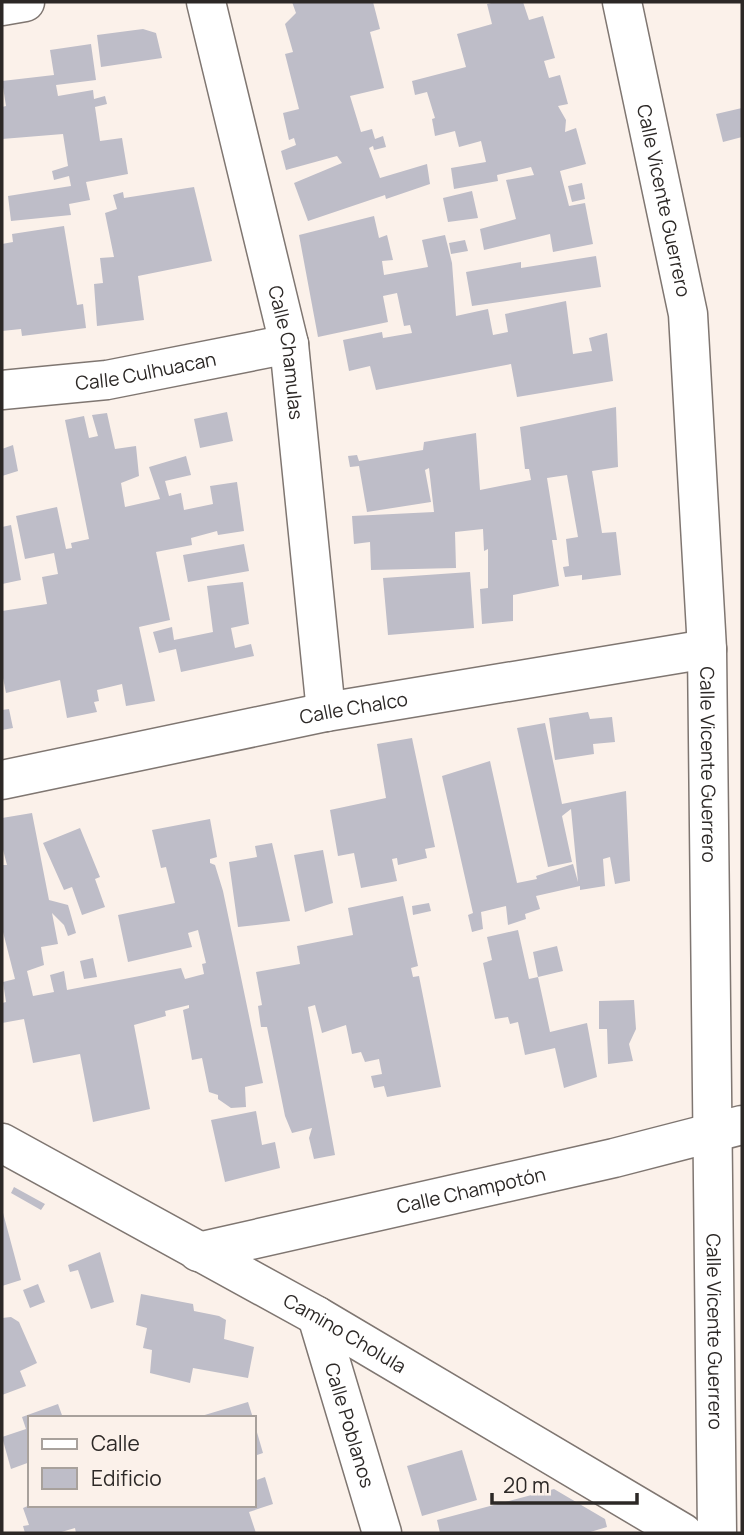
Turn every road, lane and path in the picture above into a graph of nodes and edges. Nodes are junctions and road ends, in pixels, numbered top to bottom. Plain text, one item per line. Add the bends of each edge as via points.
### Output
1 (25, 2) edge
2 (206, 2) edge
3 (622, 2) edge
4 (2, 6) edge
5 (289, 344) junction
6 (2, 390) edge
7 (707, 649) junction
8 (326, 712) junction
9 (2, 780) edge
10 (727, 1130) edge
11 (2, 1143) edge
12 (198, 1252) junction
13 (317, 1316) junction
14 (382, 1533) edge
15 (683, 1533) edge
16 (718, 1533) edge

1 - 4 street
2 - 5 street, Calle Chamulas
3 - 7 street, Calle Vicente Guerrero via 688,314
5 - 6 street, Calle Culhuacan via 107,380
5 - 8 street, Calle Chamulas
7 - 8 street, Calle Chalco
7 - 10 street, Calle Vicente Guerrero
8 - 9 street, Calle Chalco
10 - 12 street, Calle Champotón
10 - 16 street, Calle Vicente Guerrero
11 - 12 street, Camino Cholula
12 - 13 street, Camino Cholula
13 - 14 street, Calle Poblanos
13 - 15 street, Camino Cholula

